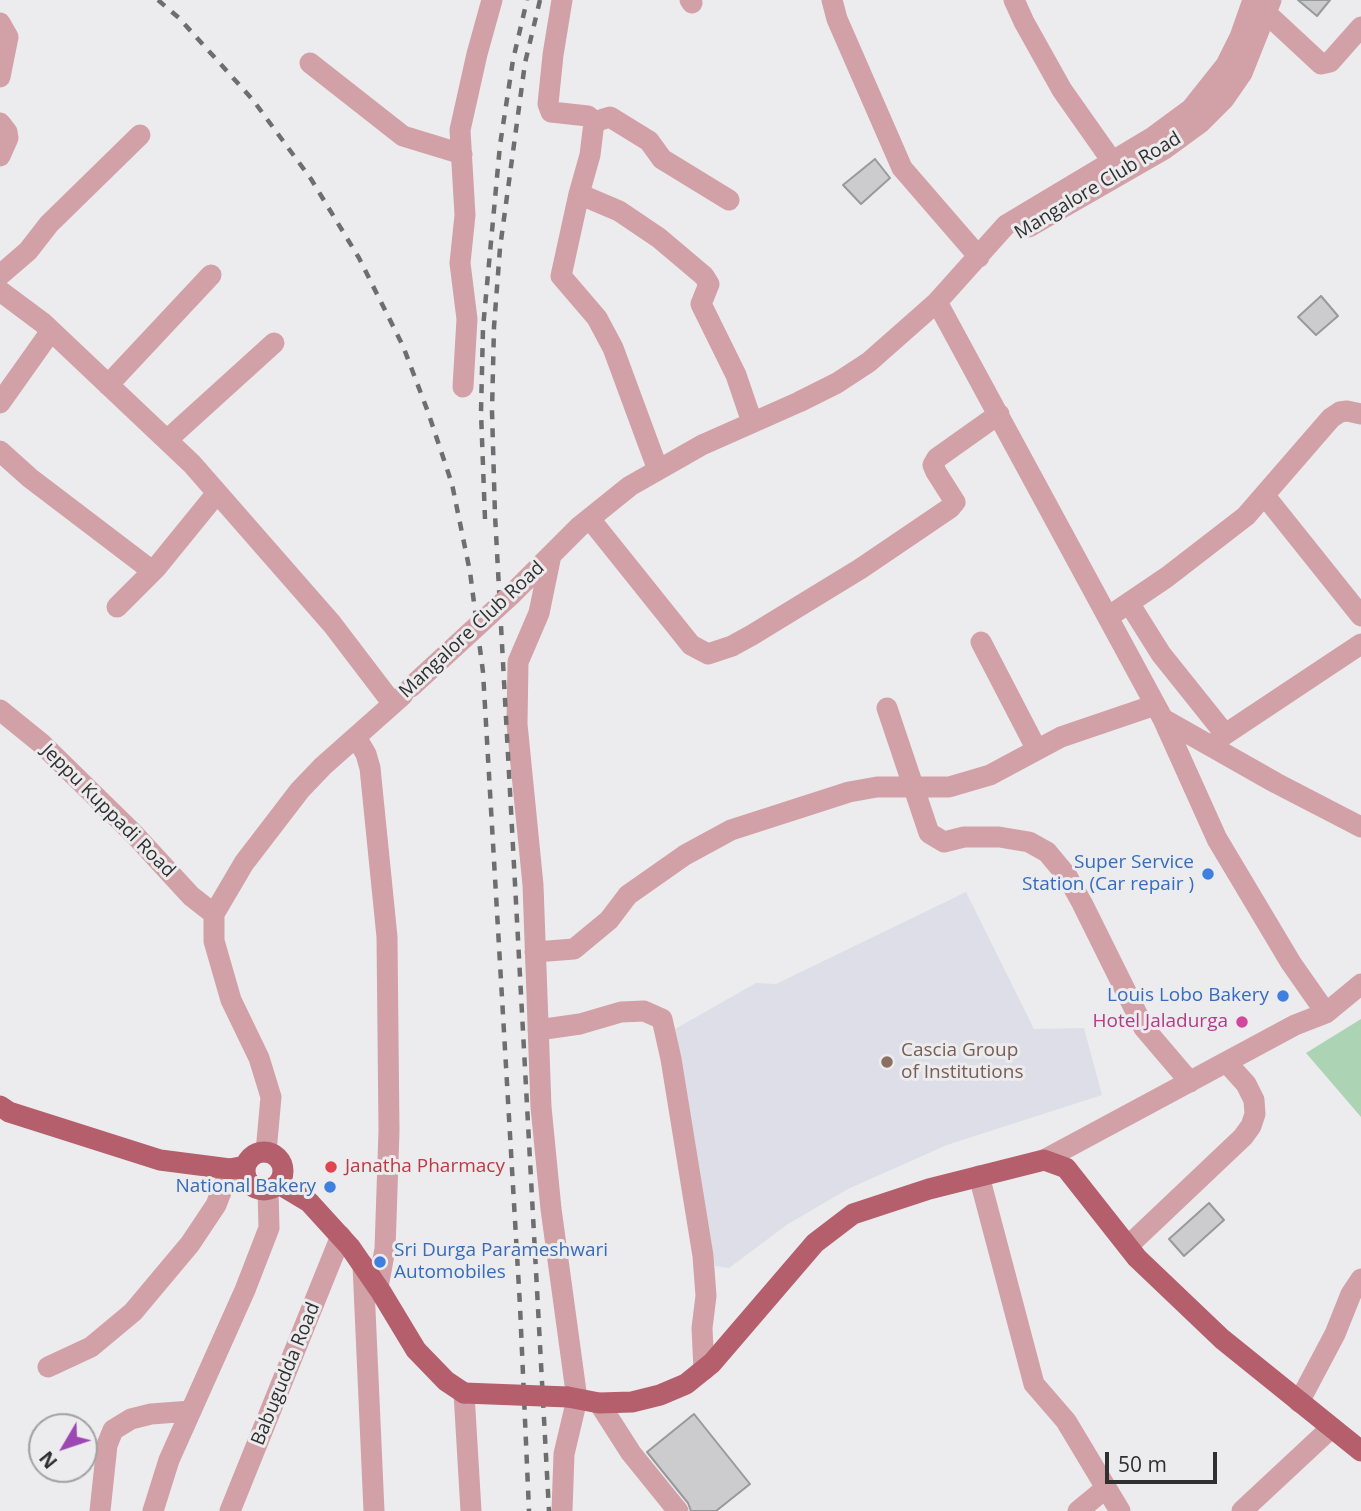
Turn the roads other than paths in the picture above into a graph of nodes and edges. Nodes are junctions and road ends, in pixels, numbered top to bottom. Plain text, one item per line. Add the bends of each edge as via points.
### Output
1 (492, 0) edge
2 (562, 0) edge
3 (832, 0) edge
4 (1014, 0) edge
5 (1263, 4) edge
6 (0, 23) edge
7 (1361, 27) edge
8 (310, 63) dead end
9 (0, 77) edge
10 (594, 122) junction
11 (0, 123) edge
12 (140, 135) dead end
13 (462, 154) junction
14 (0, 156) edge
15 (1112, 161) junction
16 (579, 194) junction
17 (729, 200) dead end
18 (979, 257) junction
19 (0, 275) edge
20 (211, 275) dead end
21 (0, 291) edge
22 (937, 302) junction
23 (51, 331) junction
24 (274, 343) dead end
25 (108, 385) junction
26 (463, 387) dead end
27 (0, 403) edge
28 (999, 414) junction
29 (1361, 414) edge
30 (752, 422) junction
31 (167, 440) junction
32 (0, 451) edge
33 (659, 470) junction
34 (217, 493) junction
35 (1265, 495) junction
36 (590, 519) junction
37 (551, 555) junction
38 (156, 568) junction
39 (1129, 603) junction
40 (117, 607) dead end
41 (1361, 616) edge
42 (1108, 617) junction
43 (981, 642) dead end
44 (1361, 644) edge
45 (393, 704) junction
46 (887, 708) dead end
47 (1159, 712) junction
48 (2, 716) edge
49 (356, 737) junction
50 (1218, 740) junction
51 (1037, 750) junction
52 (915, 786) junction
53 (1361, 827) edge
54 (214, 914) junction
55 (535, 952) junction
56 (1361, 984) edge
57 (1326, 1013) junction
58 (538, 1030) junction
59 (1227, 1063) junction
60 (1190, 1082) junction
61 (3, 1111) edge
62 (266, 1152) junction
63 (1044, 1160) junction
64 (238, 1167) junction
65 (979, 1176) junction
66 (274, 1187) junction
67 (341, 1236) junction
68 (1128, 1246) junction
69 (363, 1265) junction
70 (1361, 1279) edge
71 (378, 1287) junction
72 (48, 1367) dead end
73 (704, 1370) junction
74 (464, 1393) junction
75 (573, 1398) junction
76 (1299, 1402) junction
77 (599, 1403) junction
78 (191, 1411) junction
79 (1331, 1428) junction
80 (1361, 1451) edge
81 (1106, 1488) junction
82 (100, 1511) edge
83 (153, 1511) edge
84 (230, 1511) edge
85 (374, 1511) edge
86 (471, 1511) edge
87 (562, 1511) edge
88 (678, 1511) edge
89 (1078, 1511) edge
90 (1120, 1511) edge
91 (1242, 1511) edge

1 - 13 street via 460,130
2 - 10 street via 548,104 551,112 588,116
3 - 18 street via 902,168
4 - 15 street via 1062,90
5 - 7 street via 1321,64 1330,62
5 - 15 street, Mangalore Club Road via 1226,65 1191,109
5 - 18 street, Mangalore Club Road via 1242,73 1200,123 1163,150
6 - 9 street via 8,37
8 - 13 street via 403,136
10 - 16 street
10 - 17 street via 610,117 649,141 662,159
11 - 14 street via 8,138
12 - 19 street
13 - 26 street via 465,215 460,264 467,319
15 - 18 street, Mangalore Club Road via 1006,225
16 - 30 street via 619,211 704,276 709,284 701,304 736,375
16 - 33 street via 561,276 597,318 613,348
18 - 22 street, Mangalore Club Road
20 - 25 street
21 - 23 street
22 - 28 street
22 - 30 street, Mangalore Club Road via 869,362 828,387
23 - 25 street
23 - 27 street
24 - 31 street
25 - 31 street
28 - 36 street via 933,465 955,502 950,508 752,635 708,654 691,645
28 - 42 street
29 - 35 street via 1347,411 1331,418
30 - 33 street, Mangalore Club Road
31 - 34 street
32 - 38 street via 147,568
33 - 36 street, Mangalore Club Road via 630,486
34 - 38 street
34 - 45 street via 332,624
35 - 39 street via 1246,516
35 - 41 street
36 - 37 street, Mangalore Club Road
37 - 45 street, Mangalore Club Road, bridge
37 - 55 street via 540,613 517,662 517,724
38 - 40 street
39 - 42 street
39 - 50 street
42 - 47 street
43 - 51 street
44 - 50 street
45 - 49 street, Mangalore Club Road
46 - 52 street
47 - 50 street
47 - 51 street via 1061,737
47 - 57 street via 1217,839
48 - 54 street, Jeppu Kuppadi Road via 42,744
49 - 54 street, Mangalore Club Road via 300,790 244,863
49 - 71 street via 370,768 387,937 388,1144 385,1249
50 - 53 street
51 - 52 street via 989,775 949,788
52 - 55 street via 849,792 731,830 628,895 610,920 574,949
52 - 60 street via 929,832 944,842 999,837 1029,842 1047,852 1082,903 1144,1028
54 - 62 street via 214,941 231,1000 259,1058 271,1097
55 - 58 street
56 - 57 street
57 - 59 street
58 - 73 street via 621,1012 644,1011 662,1019 703,1256
58 - 75 street via 541,1107
59 - 60 street
59 - 68 street via 1254,1100 1251,1126
60 - 63 street
61 - 64 main road via 160,1160
62 - 64 main road
62 - 66 main road via 282,1166 282,1178
63 - 65 main road
63 - 68 main road via 1066,1168
64 - 66 main road via 253,1187
64 - 72 street via 190,1244 133,1312 91,1347
65 - 73 main road via 853,1214 815,1243
65 - 81 street via 1034,1384 1066,1421
66 - 67 main road via 309,1202
66 - 78 street via 269,1228
67 - 69 main road
67 - 84 street, Babugudda Road
68 - 76 main road via 1222,1339
69 - 71 main road
69 - 85 street
70 - 76 street
71 - 74 main road via 416,1350
73 - 77 main road via 660,1395
74 - 75 main road, bridge
74 - 86 street
75 - 77 main road
75 - 87 street via 564,1454
76 - 79 main road
77 - 88 street via 631,1453
78 - 82 street via 131,1419 113,1430 107,1445
78 - 83 street
79 - 80 main road
79 - 91 street
81 - 89 street
81 - 90 street

